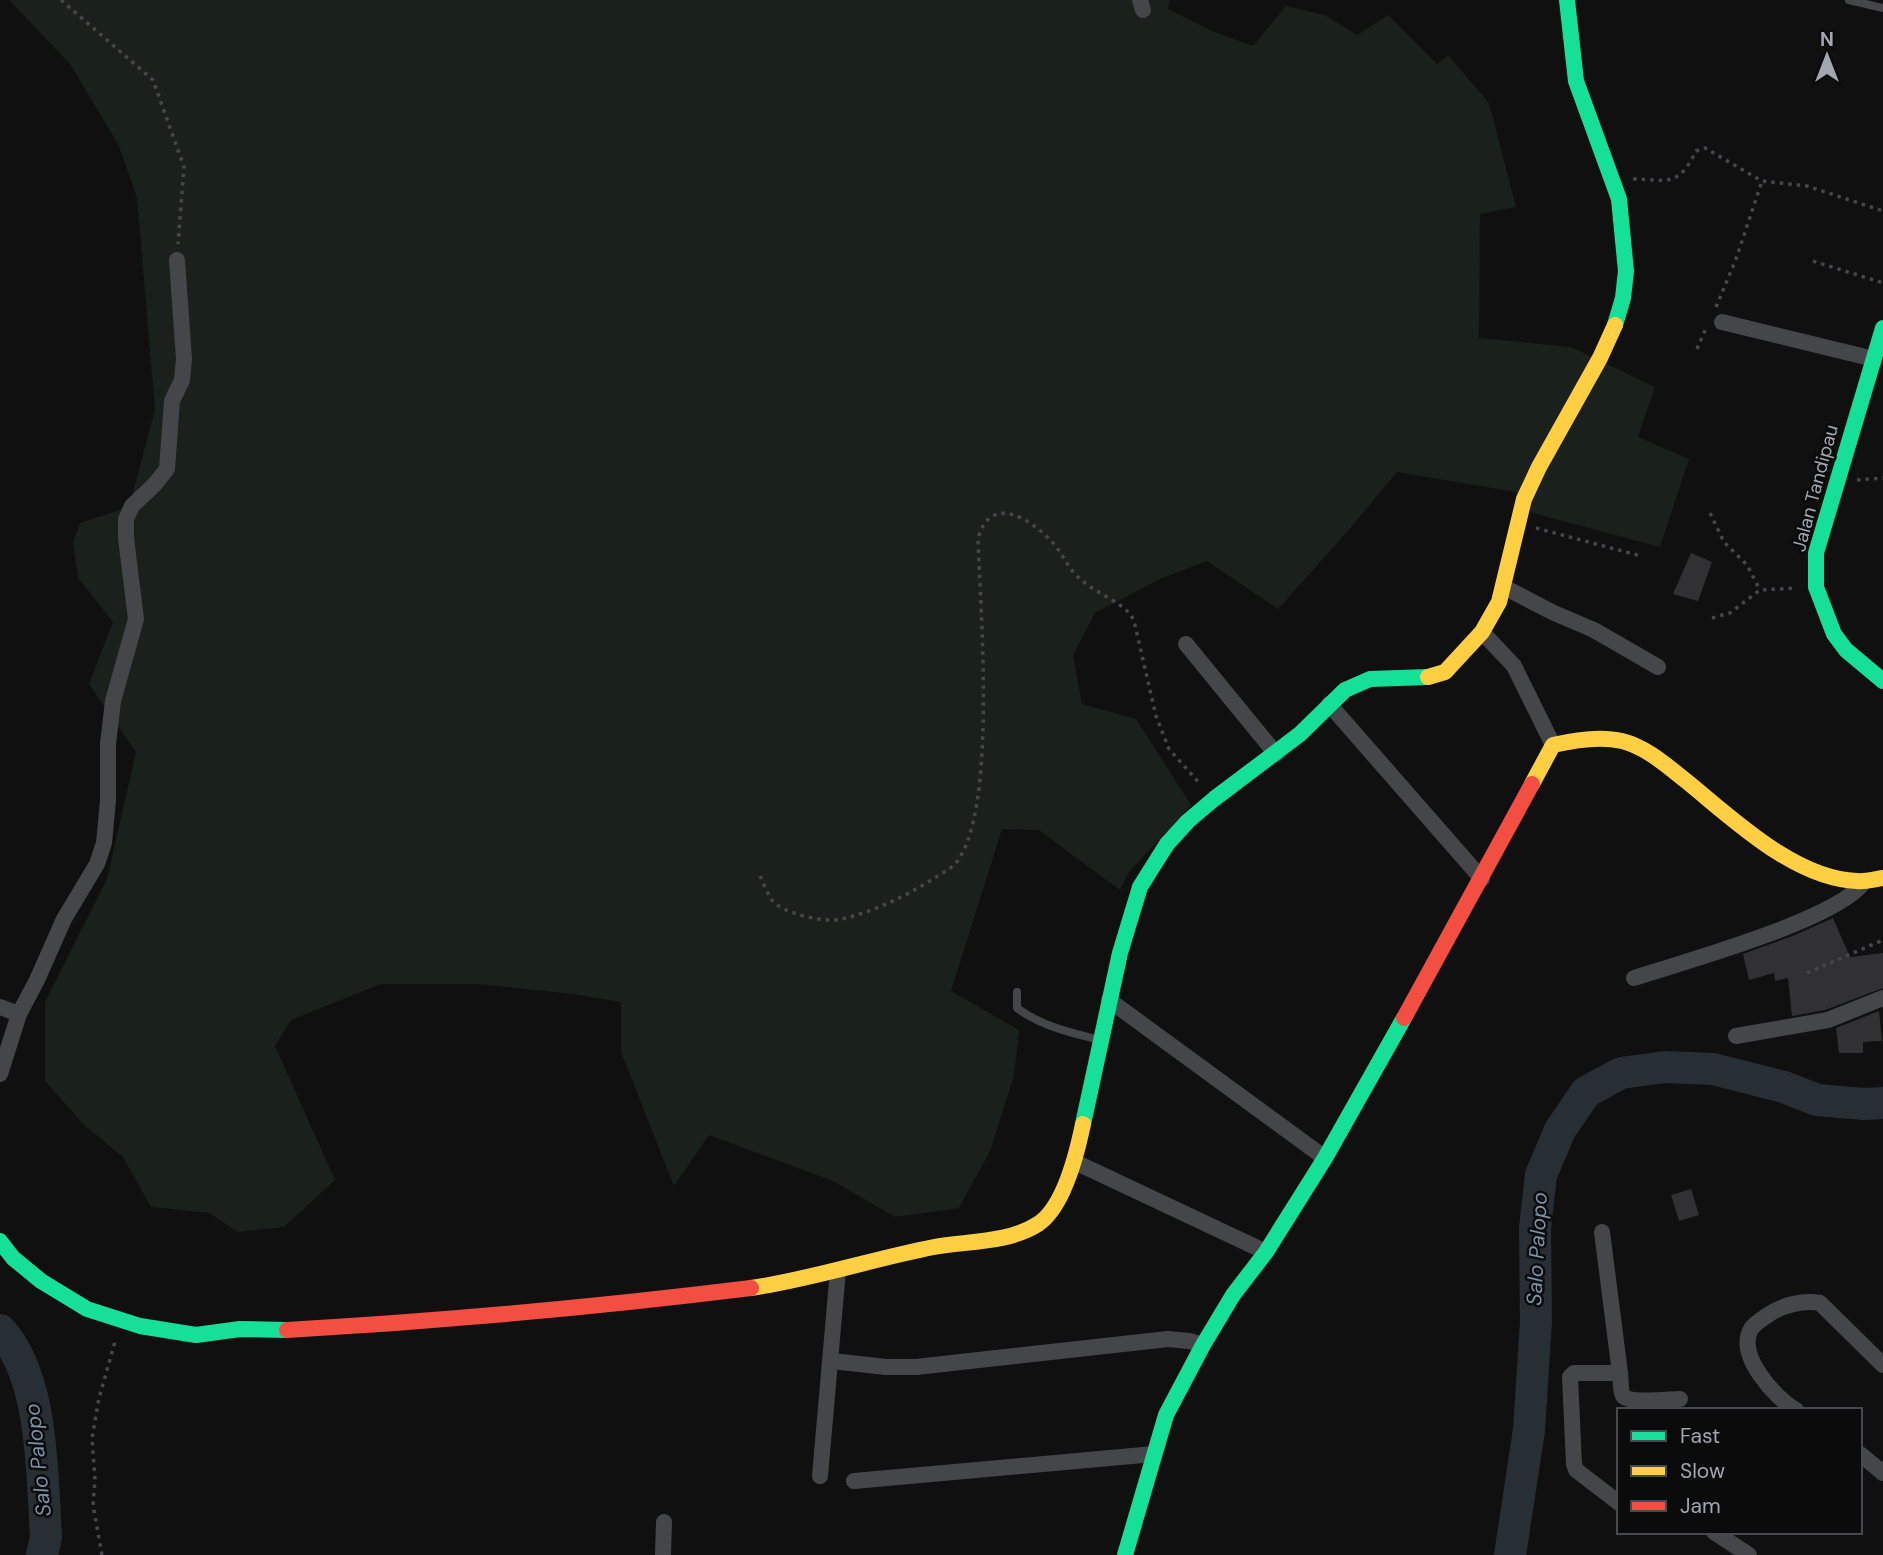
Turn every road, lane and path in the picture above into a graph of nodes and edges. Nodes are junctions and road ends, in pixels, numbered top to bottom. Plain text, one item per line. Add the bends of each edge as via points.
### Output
1 (61, 0) edge
2 (1567, 0) edge
3 (1849, 0) edge
4 (1869, 2) edge
5 (1883, 8) edge
6 (1613, 179) junction
7 (1762, 181) junction
8 (1883, 211) edge
9 (177, 260) joint
10 (1813, 261) dead end
11 (1883, 283) edge
12 (1714, 319) junction
13 (1883, 328) edge
14 (1697, 349) dead end
15 (1874, 359) junction
16 (1710, 513) dead end
17 (1517, 523) junction
18 (1641, 556) dead end
19 (1504, 587) junction
20 (1816, 587) junction
21 (1760, 590) junction
22 (1712, 618) dead end
23 (1482, 632) junction
24 (1186, 643) dead end
25 (1658, 667) dead end
26 (1876, 667) edge
27 (1883, 681) edge
28 (1329, 704) junction
29 (1553, 746) junction
30 (1276, 754) junction
31 (1214, 799) junction
32 (760, 876) dead end
33 (1883, 878) edge
34 (1482, 879) junction
35 (1863, 883) junction
36 (1883, 940) edge
37 (1807, 973) dead end
38 (1634, 978) dead end
39 (1017, 992) dead end
40 (1883, 998) edge
41 (1109, 1000) junction
42 (0, 1007) edge
43 (19, 1014) junction
44 (1736, 1036) dead end
45 (1100, 1040) junction
46 (0, 1074) edge
47 (1325, 1158) junction
48 (1075, 1162) junction
49 (1602, 1232) dead end
50 (0, 1241) edge
51 (1266, 1252) junction
52 (838, 1270) junction
53 (121, 1320) junction
54 (1203, 1345) junction
55 (832, 1362) junction
56 (1883, 1365) edge
57 (1620, 1373) junction
58 (1680, 1399) dead end
59 (1786, 1407) edge
60 (1154, 1454) junction
61 (1862, 1456) edge
62 (1883, 1472) edge
63 (820, 1476) dead end
64 (854, 1481) dead end
65 (1617, 1501) edge
66 (664, 1522) dead end
67 (1717, 1534) edge
68 (102, 1555) edge
69 (663, 1555) edge
70 (1125, 1555) edge
71 (1749, 1555) edge

1 - 9 path via 153,80 184,167
2 - 6 street via 1576,81
3 - 4 lane
4 - 5 lane
6 - 7 path via 1676,178 1687,170 1696,151 1705,148
6 - 17 street via 1625,244 1623,298 1600,358 1539,467
7 - 8 path via 1807,186
7 - 12 path
9 - 43 street via 182,380 172,401 166,468 126,519 136,614 113,701 104,843
10 - 11 path
12 - 14 path
12 - 15 street
13 - 15 street, Jalan Tandipau
15 - 20 street, Jalan Tandipau via 1816,554
16 - 21 path via 1724,542 1748,565
17 - 18 path
17 - 19 street
19 - 23 street
19 - 25 street
20 - 21 path
20 - 26 street, Jalan Tandipau via 1834,634 1846,650
21 - 22 path via 1730,612
23 - 28 street via 1441,674 1370,679 1345,690
23 - 29 street via 1514,666
24 - 30 street
26 - 27 street, Jalan Tandipau
28 - 30 street
28 - 34 street
29 - 34 street
29 - 35 street via 1622,741 1650,754 1796,863
30 - 31 street
31 - 32 path via 1170,749 1156,716 1130,615 1079,578 1053,542 1030,523 1001,512 990,516 978,539 984,709 980,780 972,829 962,853 949,869 887,905 834,921 776,904
31 - 41 street via 1178,831 1147,874
33 - 35 street
34 - 47 street
35 - 38 street via 1846,898 1772,933
36 - 37 path
39 - 45 lane via 1017,1008 1026,1015
40 - 44 street via 1828,1020
41 - 45 street
41 - 47 street
42 - 43 street
43 - 46 street
45 - 48 street
47 - 51 street
48 - 51 street
48 - 52 street via 1057,1202 1034,1228
49 - 57 street
50 - 53 street via 41,1281 87,1309
51 - 54 street
52 - 53 street via 748,1288 422,1322 192,1335
52 - 55 street
53 - 68 path via 92,1438 93,1508
54 - 55 street via 1168,1339 916,1367
54 - 60 street via 1166,1415
55 - 63 street
56 - 59 street via 1820,1303 1782,1306 1754,1326 1748,1348 1752,1362
57 - 58 street via 1626,1399
57 - 65 street via 1574,1373 1569,1380 1575,1469
60 - 64 street
60 - 70 street
61 - 62 street
66 - 69 street
67 - 71 street

